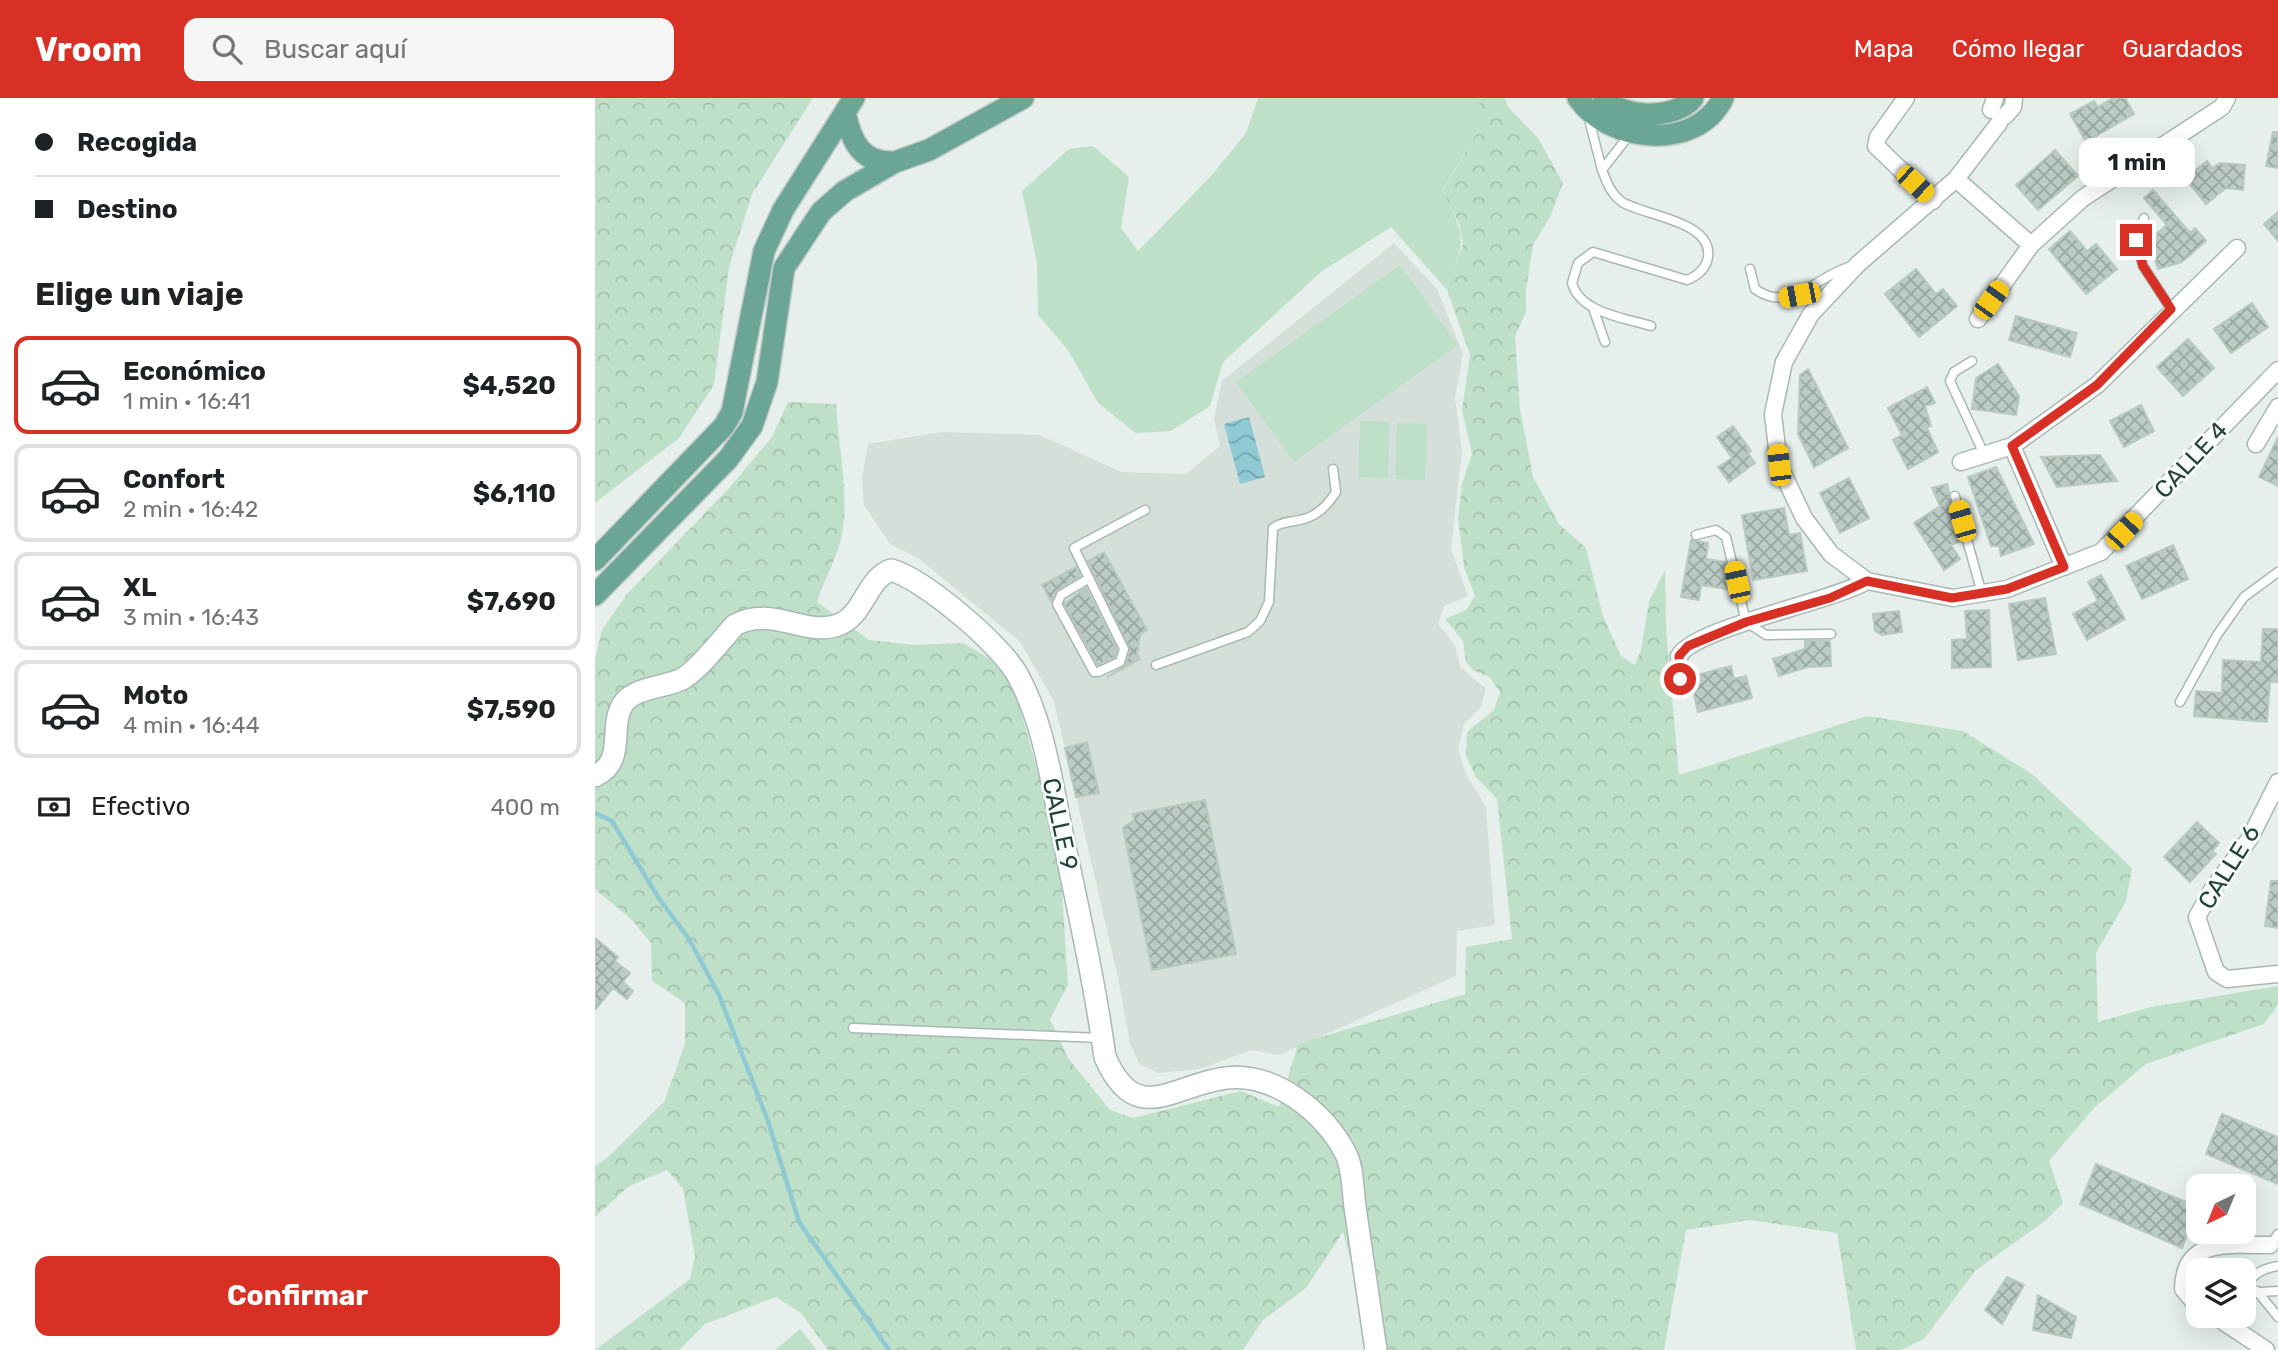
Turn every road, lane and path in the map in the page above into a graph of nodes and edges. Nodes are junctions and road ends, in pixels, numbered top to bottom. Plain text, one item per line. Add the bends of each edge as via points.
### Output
1 (1023, 98) edge
2 (1604, 98) edge
3 (1693, 98) edge
4 (1723, 98) edge
5 (1906, 98) edge
6 (2014, 98) edge
7 (2227, 98) edge
8 (850, 105) edge
9 (1583, 105) edge
10 (1996, 113) edge
11 (1630, 134) junction
12 (895, 162) junction
13 (1602, 170) junction
14 (1956, 179) junction
15 (1933, 201) junction
16 (2144, 218) dead end
17 (2031, 245) junction
18 (2237, 248) dead end
19 (1858, 264) junction
20 (1750, 269) dead end
21 (1593, 308) junction
22 (2171, 309) junction
23 (1978, 319) dead end
24 (1651, 326) dead end
25 (1605, 342) dead end
26 (1972, 361) dead end
27 (2278, 370) edge
28 (2278, 407) edge
29 (2256, 444) dead end
30 (2012, 446) junction
31 (1984, 454) junction
32 (1961, 462) dead end
33 (1333, 469) dead end
34 (1955, 496) dead end
35 (1145, 510) dead end
36 (1696, 535) dead end
37 (595, 560) edge
38 (2064, 567) junction
39 (2278, 572) edge
40 (1087, 579) junction
41 (1867, 581) junction
42 (1982, 594) junction
43 (595, 595) edge
44 (1746, 622) junction
45 (1831, 634) dead end
46 (1156, 665) dead end
47 (1680, 679) dead end
48 (2180, 702) dead end
49 (595, 776) edge
50 (2278, 782) edge
51 (2278, 974) edge
52 (853, 1028) dead end
53 (1103, 1038) junction
54 (2275, 1241) edge
55 (2192, 1258) edge
56 (2278, 1266) edge
57 (2186, 1267) edge
58 (2256, 1273) edge
59 (2257, 1291) joint
60 (2278, 1291) edge
61 (2186, 1293) edge
62 (2278, 1317) edge
63 (2237, 1328) edge
64 (1376, 1350) edge
65 (2266, 1350) edge

1 - 12 main road via 929,150
2 - 3 main road via 1627,111 1667,113
4 - 11 main road via 1707,118 1691,128 1660,136
5 - 15 street via 1876,146
6 - 10 street, CALLE 4 via 2013,107
7 - 17 street via 2222,107 2083,198
8 - 12 main road via 848,128 858,149 882,163
8 - 37 main road via 783,210 764,251 735,400 724,426
9 - 11 main road
9 - 13 lane
10 - 14 street, CALLE 4 via 1982,143
11 - 13 lane
12 - 43 main road via 845,191 821,212 800,241 784,268 767,382 752,426 729,459
13 - 21 lane via 1608,187 1625,204 1696,230 1708,256 1703,269 1687,281 1593,252 1578,263 1571,283 1579,299
14 - 15 street, CALLE 4
14 - 17 street
15 - 19 street, CALLE 4
16 - 22 lane via 2136,240 2143,266
17 - 23 street
18 - 22 street
19 - 20 lane via 1799,295 1779,299 1765,297 1755,289
19 - 41 street, CALLE 4 via 1811,314 1784,362 1773,414 1779,465 1804,518 1831,554
21 - 24 lane
21 - 25 lane
22 - 30 street via 2097,385
26 - 31 lane via 1954,372 1949,381
27 - 38 street, CALLE 4 via 2124,531 2101,552
28 - 29 street, CALLE 4
30 - 31 street
30 - 38 street
31 - 32 street
33 - 46 lane via 1336,492 1328,505 1305,520 1273,528 1269,602 1260,621 1248,632
34 - 42 lane
35 - 40 lane via 1074,548
36 - 44 lane via 1716,530 1726,537
38 - 42 street, CALLE 4
39 - 48 lane via 2244,597
40 - 40 lane via 1124,649 1120,662 1097,672 1057,604 1061,595
41 - 42 street, CALLE 4 via 1952,598
41 - 44 street via 1830,598
44 - 45 lane via 1766,635
44 - 47 street via 1682,651
49 - 53 street, CALLE 9 via 614,759 621,707 629,696 685,678 735,625 753,617 811,627 839,625 885,573 891,570 908,577 1006,656 1028,698 1054,793
50 - 51 street, CALLE 6 via 2250,838 2197,917 2215,972 2227,979
52 - 53 lane
53 - 64 street, CALLE 9 via 1105,1057 1118,1081 1140,1097 1154,1099 1241,1077 1274,1086 1327,1124 1347,1157
54 - 55 street via 2209,1247
56 - 58 lane
57 - 61 street
59 - 60 lane
59 - 62 lane
63 - 65 street

